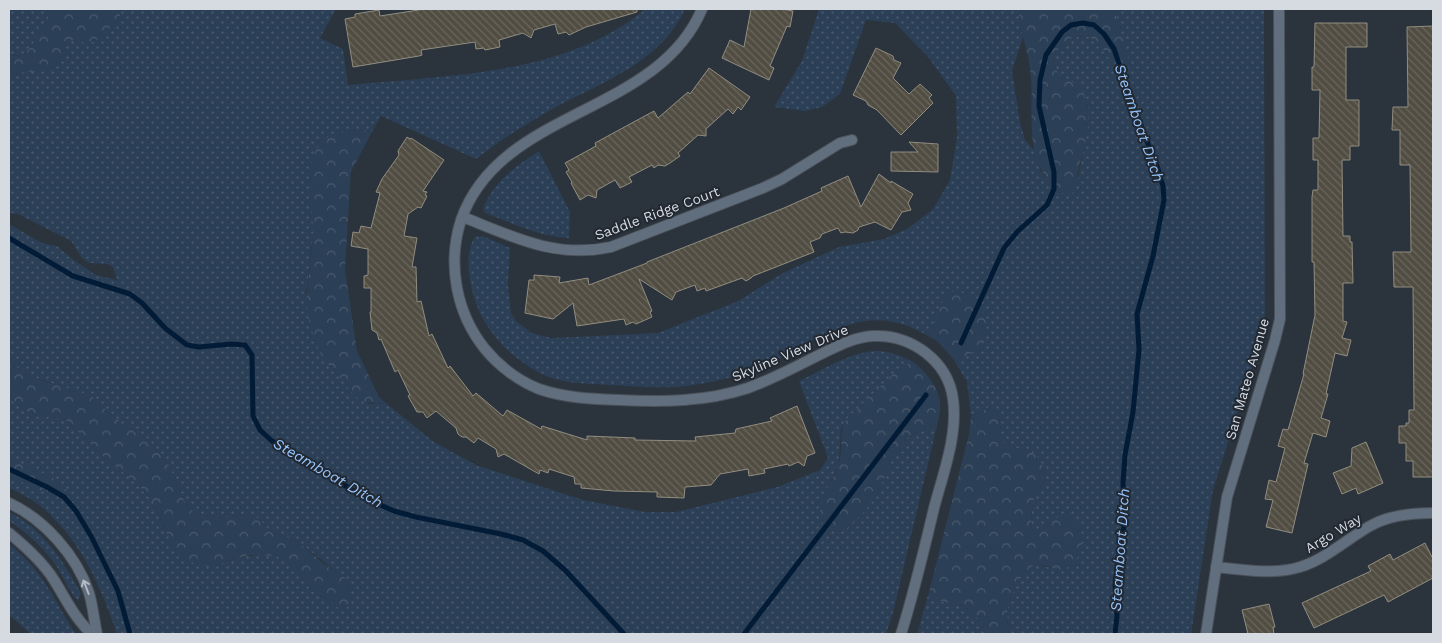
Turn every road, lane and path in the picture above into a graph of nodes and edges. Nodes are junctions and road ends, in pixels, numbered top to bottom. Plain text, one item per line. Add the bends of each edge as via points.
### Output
1 (702, 9) edge
2 (1279, 9) edge
3 (852, 140) dead end
4 (463, 217) junction
5 (9, 503) edge
6 (1433, 513) edge
7 (9, 534) edge
8 (1216, 567) junction
9 (92, 634) edge
10 (97, 634) edge
11 (901, 634) edge
12 (1206, 634) edge

1 - 4 street, Skyline View Drive via 688,36 664,62 504,158 481,183
2 - 8 street, San Mateo Avenue via 1280,319 1227,497
3 - 4 street, Saddle Ridge Court via 840,143 763,188 611,247 592,251 540,246
4 - 11 street, Skyline View Drive via 456,242 454,269 469,326 492,358 507,370 538,388 557,394 653,402 717,396 748,388 846,342 872,336 903,340 929,355 948,379 954,418 948,455
10 -> 5 street via 88,593 72,560 50,532
6 - 8 street, Argo Way via 1386,519 1298,568 1258,571
7 - 9 street via 40,562 83,626
8 - 12 street, San Mateo Avenue

